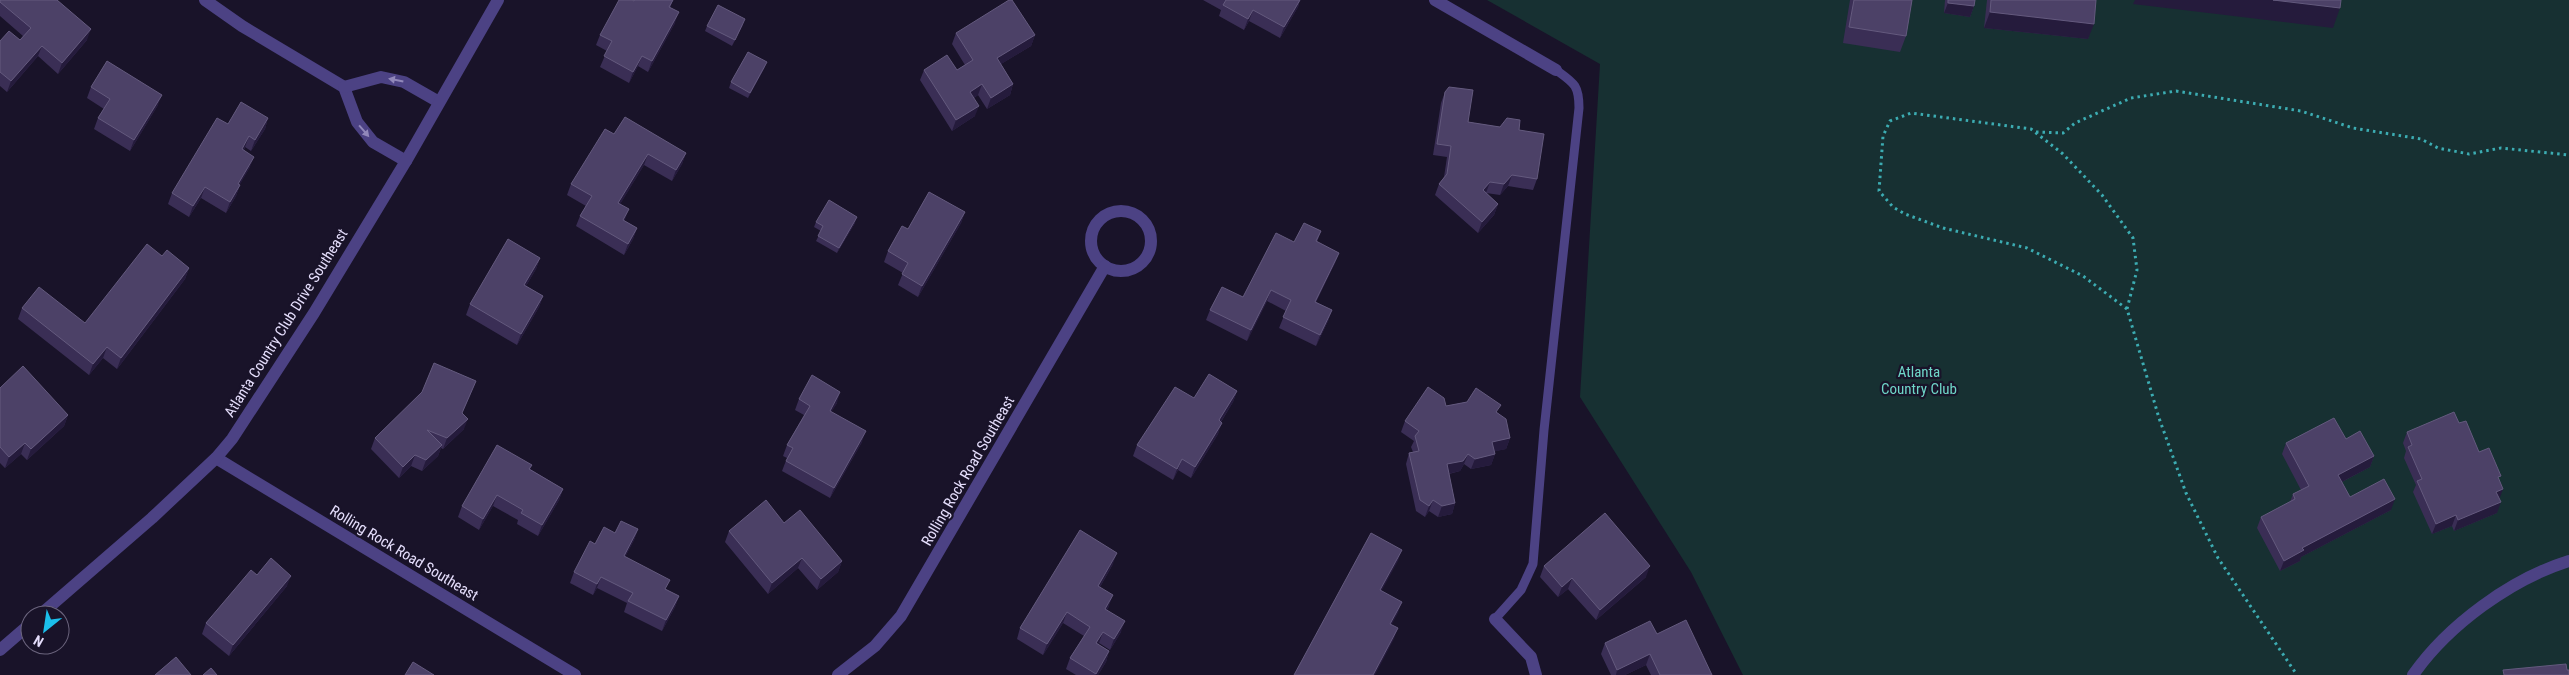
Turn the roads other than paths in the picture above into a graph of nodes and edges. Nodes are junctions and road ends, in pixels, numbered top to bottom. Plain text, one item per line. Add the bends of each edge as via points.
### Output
1 (205, 0) edge
2 (498, 0) edge
3 (1435, 0) edge
4 (1556, 70) joint
5 (344, 87) junction
6 (439, 102) junction
7 (406, 161) junction
8 (1105, 266) junction
9 (216, 458) junction
10 (2569, 561) edge
11 (52, 605) edge
12 (1495, 620) joint
13 (20, 633) edge
14 (0, 650) edge
15 (576, 675) edge
16 (838, 675) edge
17 (1536, 675) edge
18 (2413, 675) edge

1 - 5 street
2 - 6 street, Atlanta Country Club Drive Southeast
3 - 4 street
4 - 12 lane via 1572,81 1579,91 1579,108 1544,430 1533,564 1521,590
6 -> 5 street via 404,82 381,77
5 -> 7 street via 356,122 373,142
6 - 7 street, Atlanta Country Club Drive Southeast
7 - 9 street, Atlanta Country Club Drive Southeast via 266,389
8 - 8 street via 1116,271 1129,270 1148,254 1151,243 1149,230 1138,216 1120,210 1096,222 1091,246
8 - 16 street, Rolling Rock Road Southeast via 901,616 875,646
9 - 11 street, Atlanta Country Club Drive Southeast
9 - 15 street, Rolling Rock Road Southeast
10 - 18 street via 2507,589 2469,618
12 - 17 street via 1531,656
13 - 14 street

